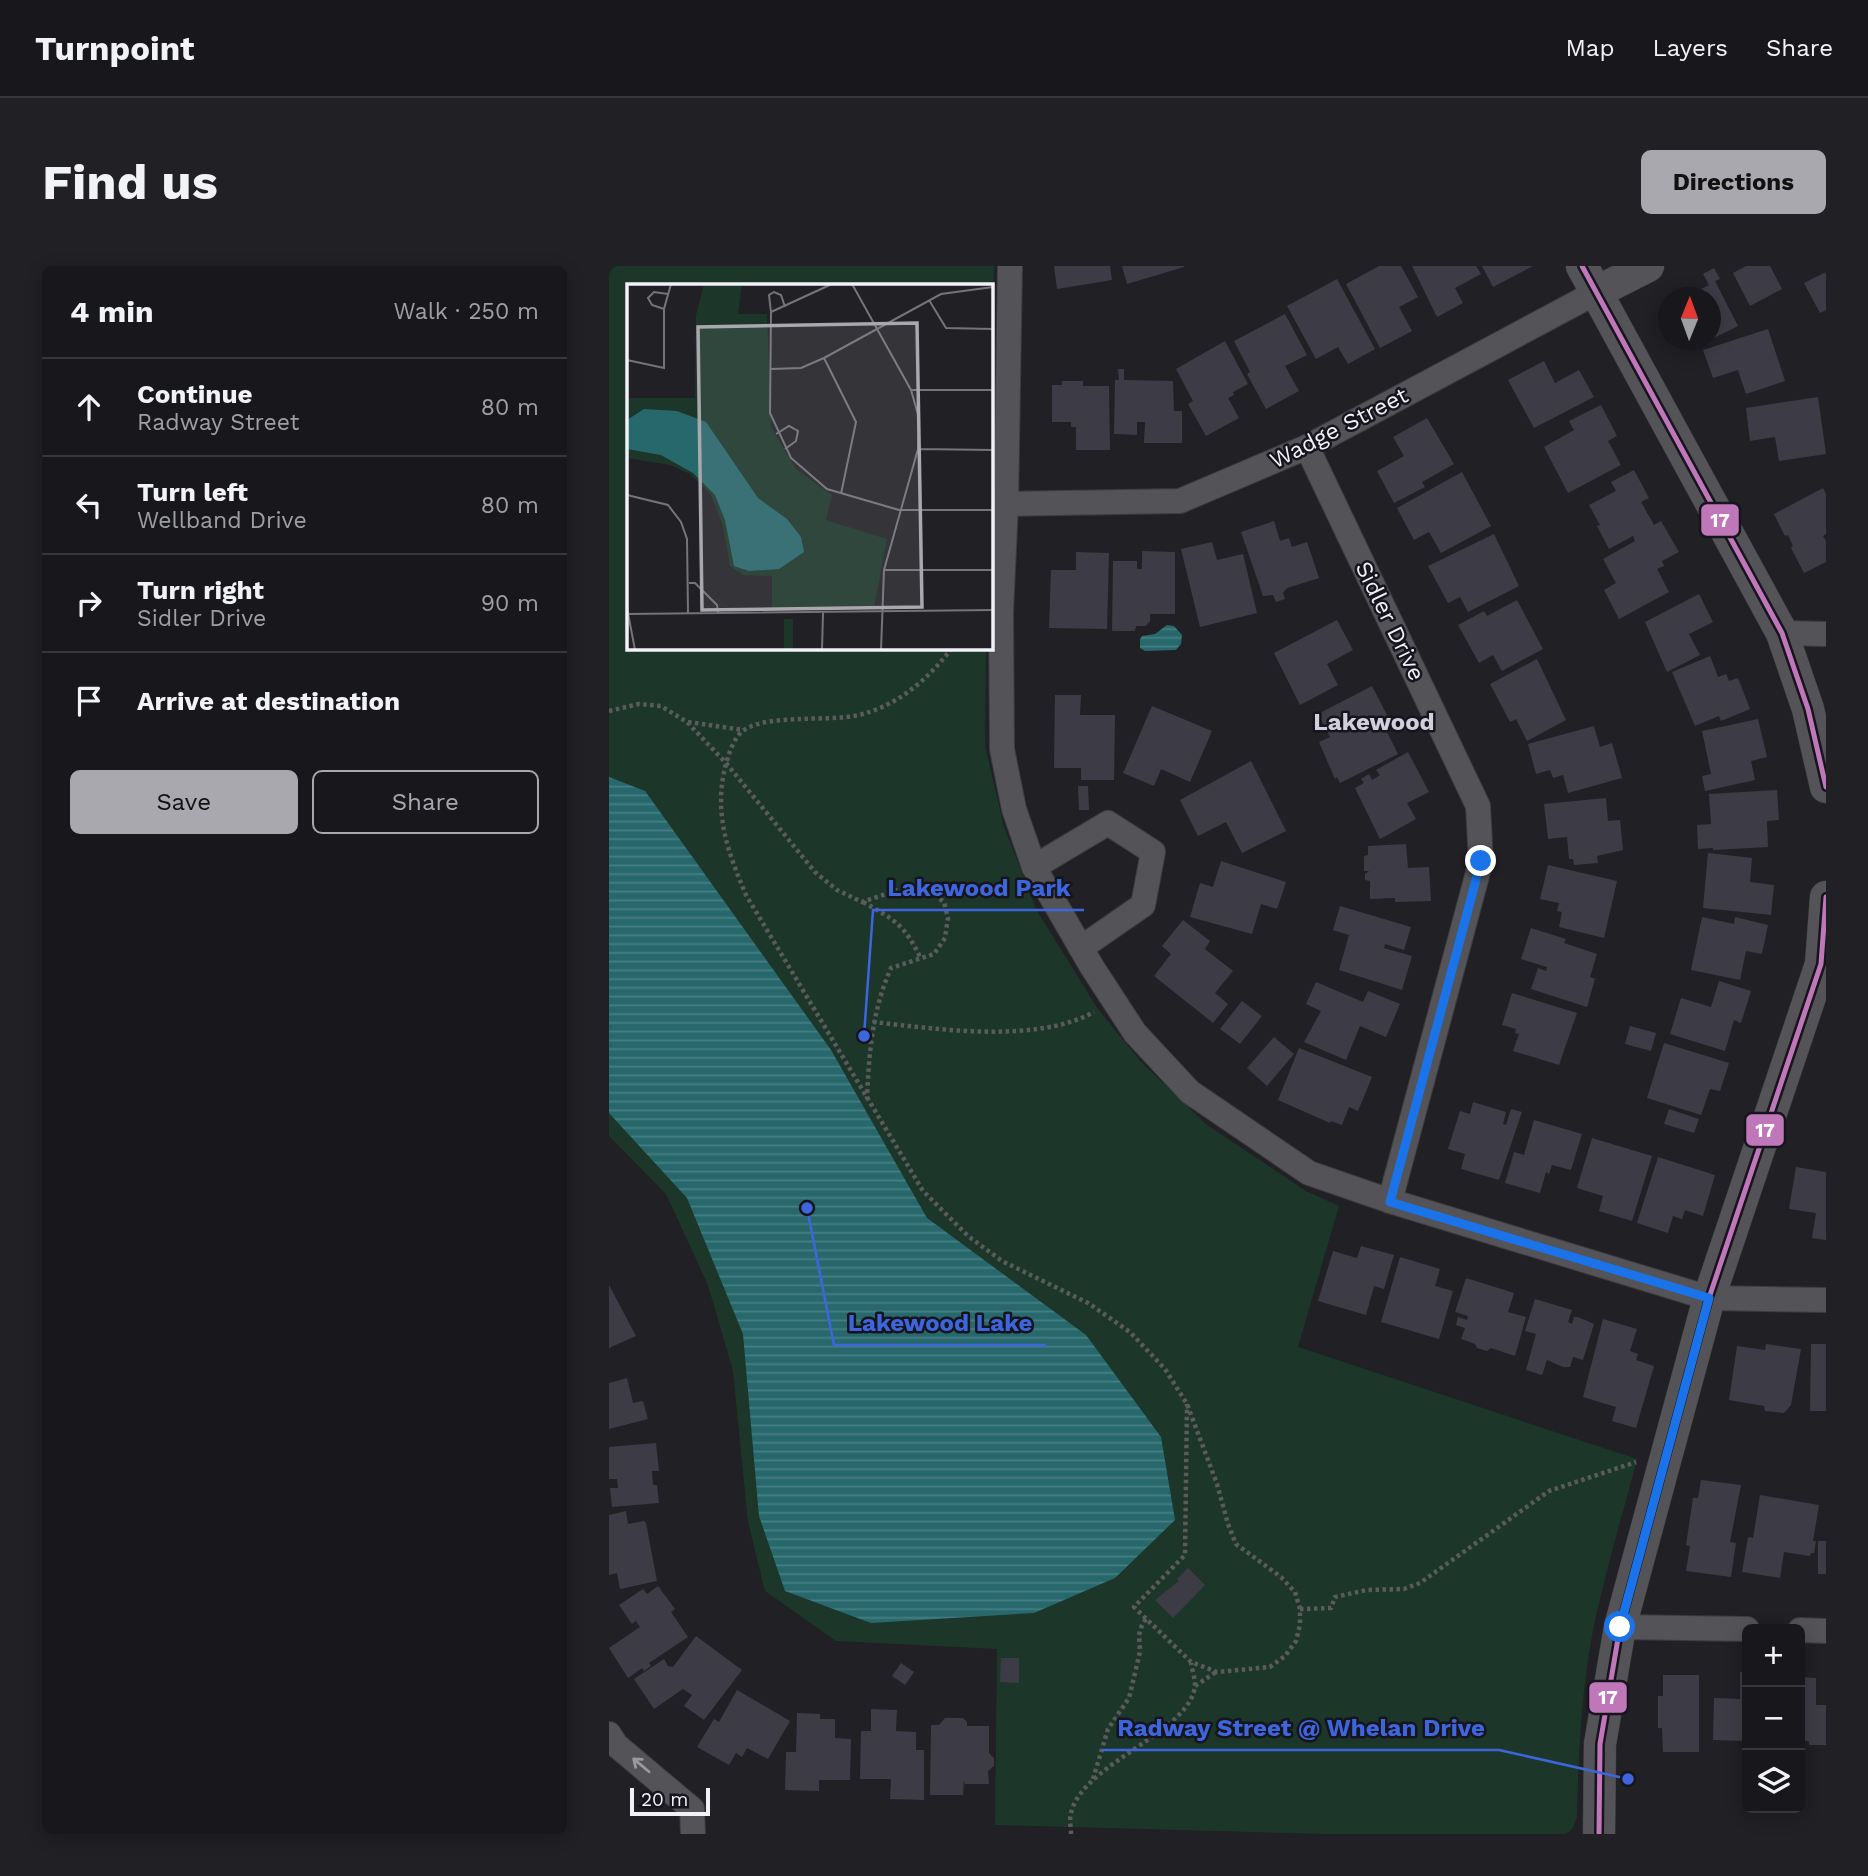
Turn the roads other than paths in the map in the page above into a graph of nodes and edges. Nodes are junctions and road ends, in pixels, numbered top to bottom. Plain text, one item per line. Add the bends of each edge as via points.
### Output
1 (1010, 266) edge
2 (1648, 266) edge
3 (1589, 279) edge
4 (1307, 447) junction
5 (1006, 504) junction
6 (1782, 633) junction
7 (1826, 634) edge
8 (1826, 787) edge
9 (1034, 867) junction
10 (1826, 897) edge
11 (1081, 948) junction
12 (1823, 964) edge
13 (1390, 1202) junction
14 (1709, 1298) junction
15 (1826, 1300) edge
16 (1620, 1627) junction
17 (1742, 1629) edge
18 (1805, 1630) edge
19 (1826, 1631) edge
20 (609, 1734) edge
21 (693, 1834) edge
22 (1599, 1834) edge

1 - 5 street
2 - 3 street, Wadge Street
3 - 4 street, Wadge Street
3 - 6 street
4 - 5 street, Wadge Street via 1180,501
4 - 13 street, Sidler Drive via 1478,806 1481,861
5 - 9 street via 1002,750 1014,809
6 - 7 street
6 - 8 street via 1808,709
9 - 11 street
9 - 11 street via 1108,823 1153,852 1143,905
10 - 12 street
11 - 13 street via 1135,1032 1190,1092 1309,1174
12 - 14 street
13 - 14 street
14 - 15 street
14 - 16 street
16 - 17 street
16 - 22 street via 1600,1744
18 - 19 street
21 -> 20 street via 692,1808 616,1745

